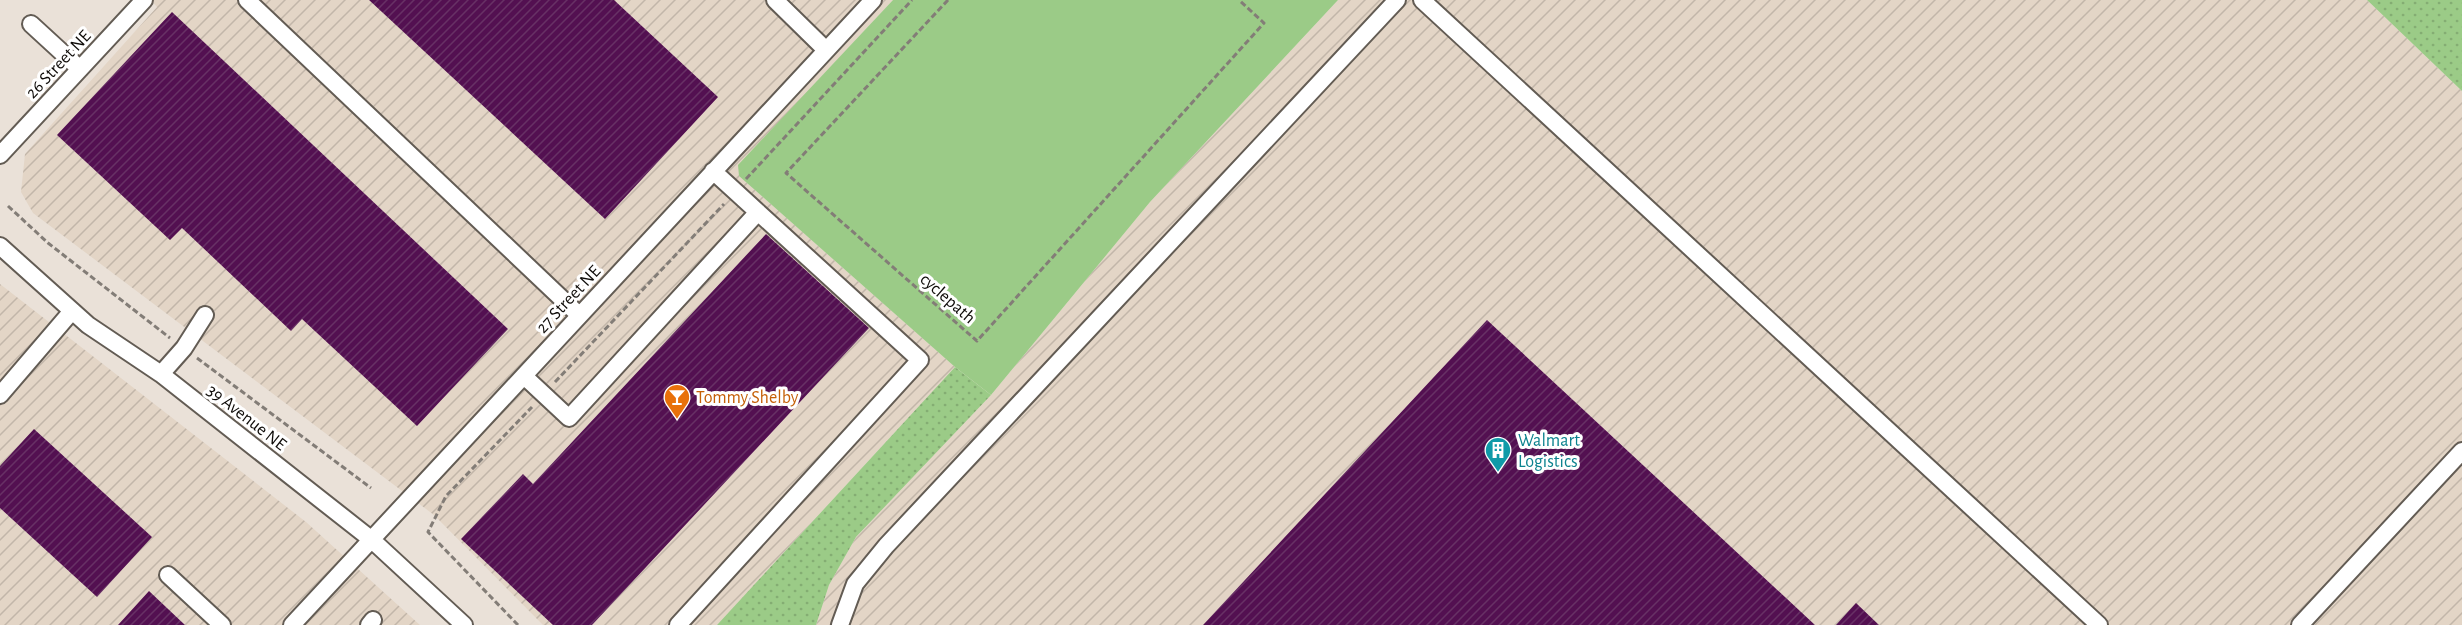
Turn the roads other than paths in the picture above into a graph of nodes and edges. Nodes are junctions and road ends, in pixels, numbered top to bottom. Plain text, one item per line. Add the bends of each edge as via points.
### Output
1 (144, 0) edge
2 (247, 0) edge
3 (775, 0) edge
4 (873, 0) edge
5 (1397, 0) edge
6 (1422, 0) edge
7 (31, 24) dead end
8 (826, 50) junction
9 (80, 69) junction
10 (0, 155) edge
11 (712, 171) junction
12 (758, 212) junction
13 (0, 246) edge
14 (72, 311) junction
15 (205, 315) dead end
16 (579, 315) junction
17 (161, 374) junction
18 (524, 376) junction
19 (0, 394) edge
20 (2462, 451) edge
21 (372, 540) junction
22 (168, 575) dead end
23 (222, 625) edge
24 (292, 625) edge
25 (464, 625) edge
26 (678, 625) edge
27 (840, 625) edge
28 (2099, 625) edge
29 (2300, 625) edge

1 - 9 street, 26 Street NE
2 - 16 street
3 - 8 street
4 - 8 street, 27 Street NE
5 - 27 street via 886,546 855,584
6 - 28 street
7 - 9 street
8 - 11 street, 27 Street NE
9 - 10 street, 26 Street NE
11 - 12 street
11 - 16 street, 27 Street NE
12 - 18 street via 569,418
12 - 26 street via 920,360
13 - 14 street, 39 Avenue NE
14 - 17 street, 39 Avenue NE
14 - 19 street
15 - 17 street
16 - 18 street, 27 Street NE
17 - 21 street, 39 Avenue NE
18 - 21 street, 27 Street NE
20 - 29 street
21 - 24 street, 27 Street NE
21 - 25 street, 39 Avenue NE
22 - 23 street

